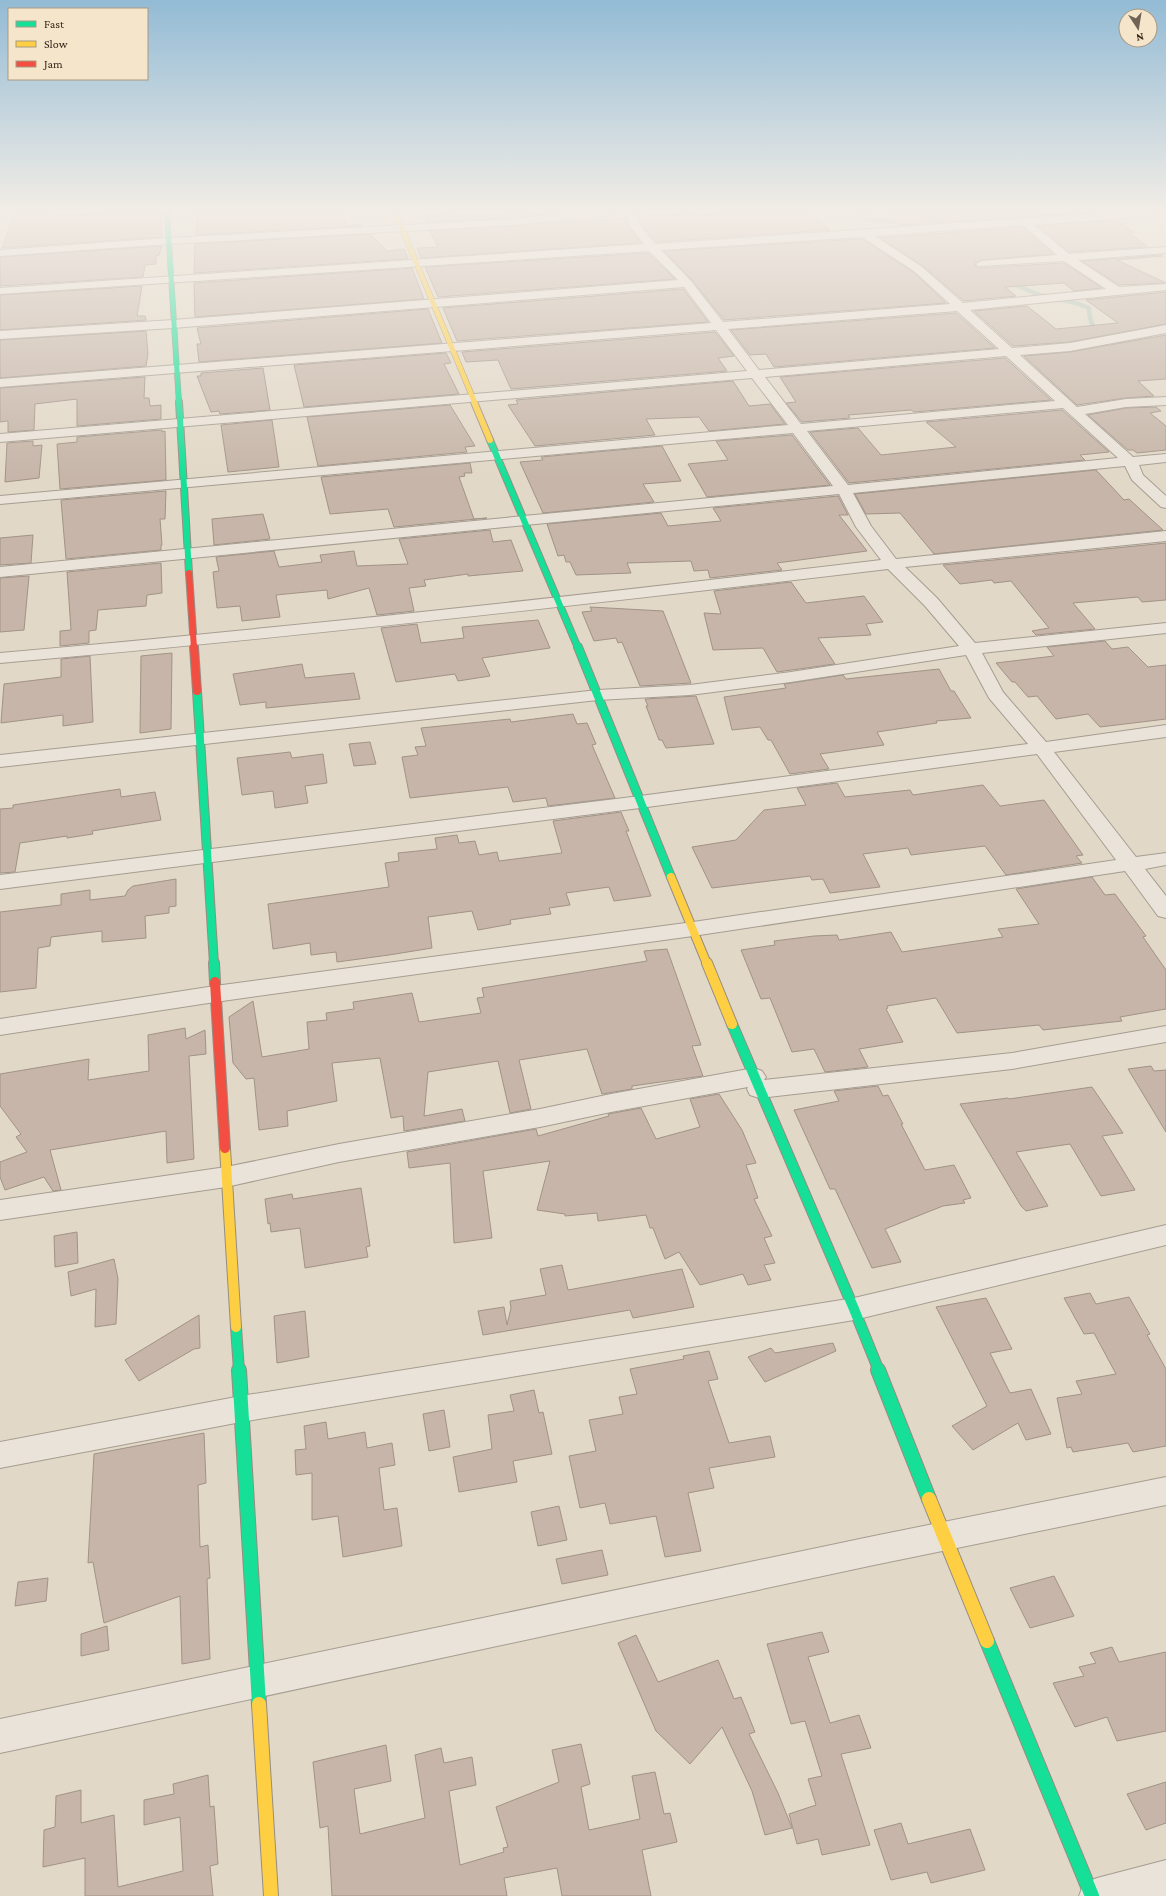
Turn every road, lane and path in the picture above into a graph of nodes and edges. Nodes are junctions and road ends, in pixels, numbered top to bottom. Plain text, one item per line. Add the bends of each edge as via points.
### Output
1 (172, 300) edge
2 (454, 300) edge
3 (700, 300) edge
4 (953, 300) edge
5 (1037, 300) edge
6 (434, 302) junction
7 (960, 307) junction
8 (173, 324) junction
9 (719, 326) junction
10 (1166, 329) edge
11 (0, 335) edge
12 (452, 347) junction
13 (1010, 352) junction
14 (176, 369) junction
15 (754, 374) junction
16 (0, 383) edge
17 (473, 397) junction
18 (1166, 401) edge
19 (1070, 407) junction
20 (180, 423) junction
21 (797, 428) junction
22 (0, 438) edge
23 (497, 455) junction
24 (1166, 458) edge
25 (1130, 462) junction
26 (183, 483) junction
27 (844, 490) junction
28 (0, 500) edge
29 (1166, 504) edge
30 (524, 521) junction
31 (1166, 536) edge
32 (188, 553) junction
33 (892, 564) junction
34 (0, 572) edge
35 (558, 603) junction
36 (1166, 628) edge
37 (193, 641) junction
38 (971, 649) junction
39 (0, 658) edge
40 (598, 695) junction
41 (1166, 731) edge
42 (199, 738) junction
43 (1041, 747) junction
44 (0, 761) edge
45 (640, 802) junction
46 (206, 857) junction
47 (1166, 859) edge
48 (1130, 864) junction
49 (0, 882) edge
50 (1166, 912) edge
51 (693, 929) junction
52 (215, 994) junction
53 (0, 1027) edge
54 (1166, 1034) edge
55 (757, 1083) junction
56 (226, 1177) junction
57 (0, 1210) edge
58 (1166, 1235) edge
59 (854, 1309) junction
60 (241, 1409) junction
61 (0, 1455) edge
62 (1166, 1491) edge
63 (943, 1535) junction
64 (258, 1683) junction
65 (0, 1736) edge
66 (1166, 1878) edge
67 (270, 1896) edge
68 (1092, 1896) edge
69 (1097, 1896) edge

1 - 8 street
2 - 6 street
3 - 9 street
4 - 7 street
5 - 7 street
6 - 8 street
6 - 12 street
7 - 9 street
7 - 13 street
8 - 11 street
8 - 14 street
9 - 12 street
9 - 15 street
10 - 13 street via 1070,347
12 - 14 street
12 - 17 street
13 - 15 street
13 - 19 street
14 - 16 street
14 - 20 street
15 - 17 street
15 - 21 street
17 - 20 street
17 - 23 street
18 - 19 street
19 - 21 street
19 - 25 street
20 - 22 street
20 - 26 street
21 - 23 street
21 - 27 street
23 - 26 street
23 - 30 street
24 - 25 street
25 - 27 street
25 - 29 street via 1137,477
26 - 28 street
26 - 32 street
27 - 30 street
27 - 33 street via 864,527
30 - 32 street
30 - 35 street
31 - 33 street
32 - 34 street
32 - 37 street
33 - 35 street
33 - 38 street via 932,602
35 - 37 street
35 - 40 street
36 - 38 street
37 - 39 street
37 - 42 street
38 - 40 street via 690,690
38 - 43 street via 995,694
40 - 42 street
40 - 45 street
41 - 43 street
42 - 44 street
42 - 46 street
43 - 45 street
43 - 48 street
45 - 46 street
45 - 51 street
46 - 49 street
46 - 52 street
47 - 48 street
48 - 50 street
48 - 51 street
51 - 52 street
51 - 55 street
52 - 53 street
52 - 56 street
54 - 55 street via 1012,1061
55 - 56 street via 611,1103 339,1153
55 - 59 street
56 - 57 street
56 - 60 street
58 - 59 street
59 - 60 street
59 - 63 street
60 - 61 street
60 - 64 street
62 - 63 street
63 - 64 street
63 - 68 street
64 - 65 street
64 - 67 street
66 - 69 street

